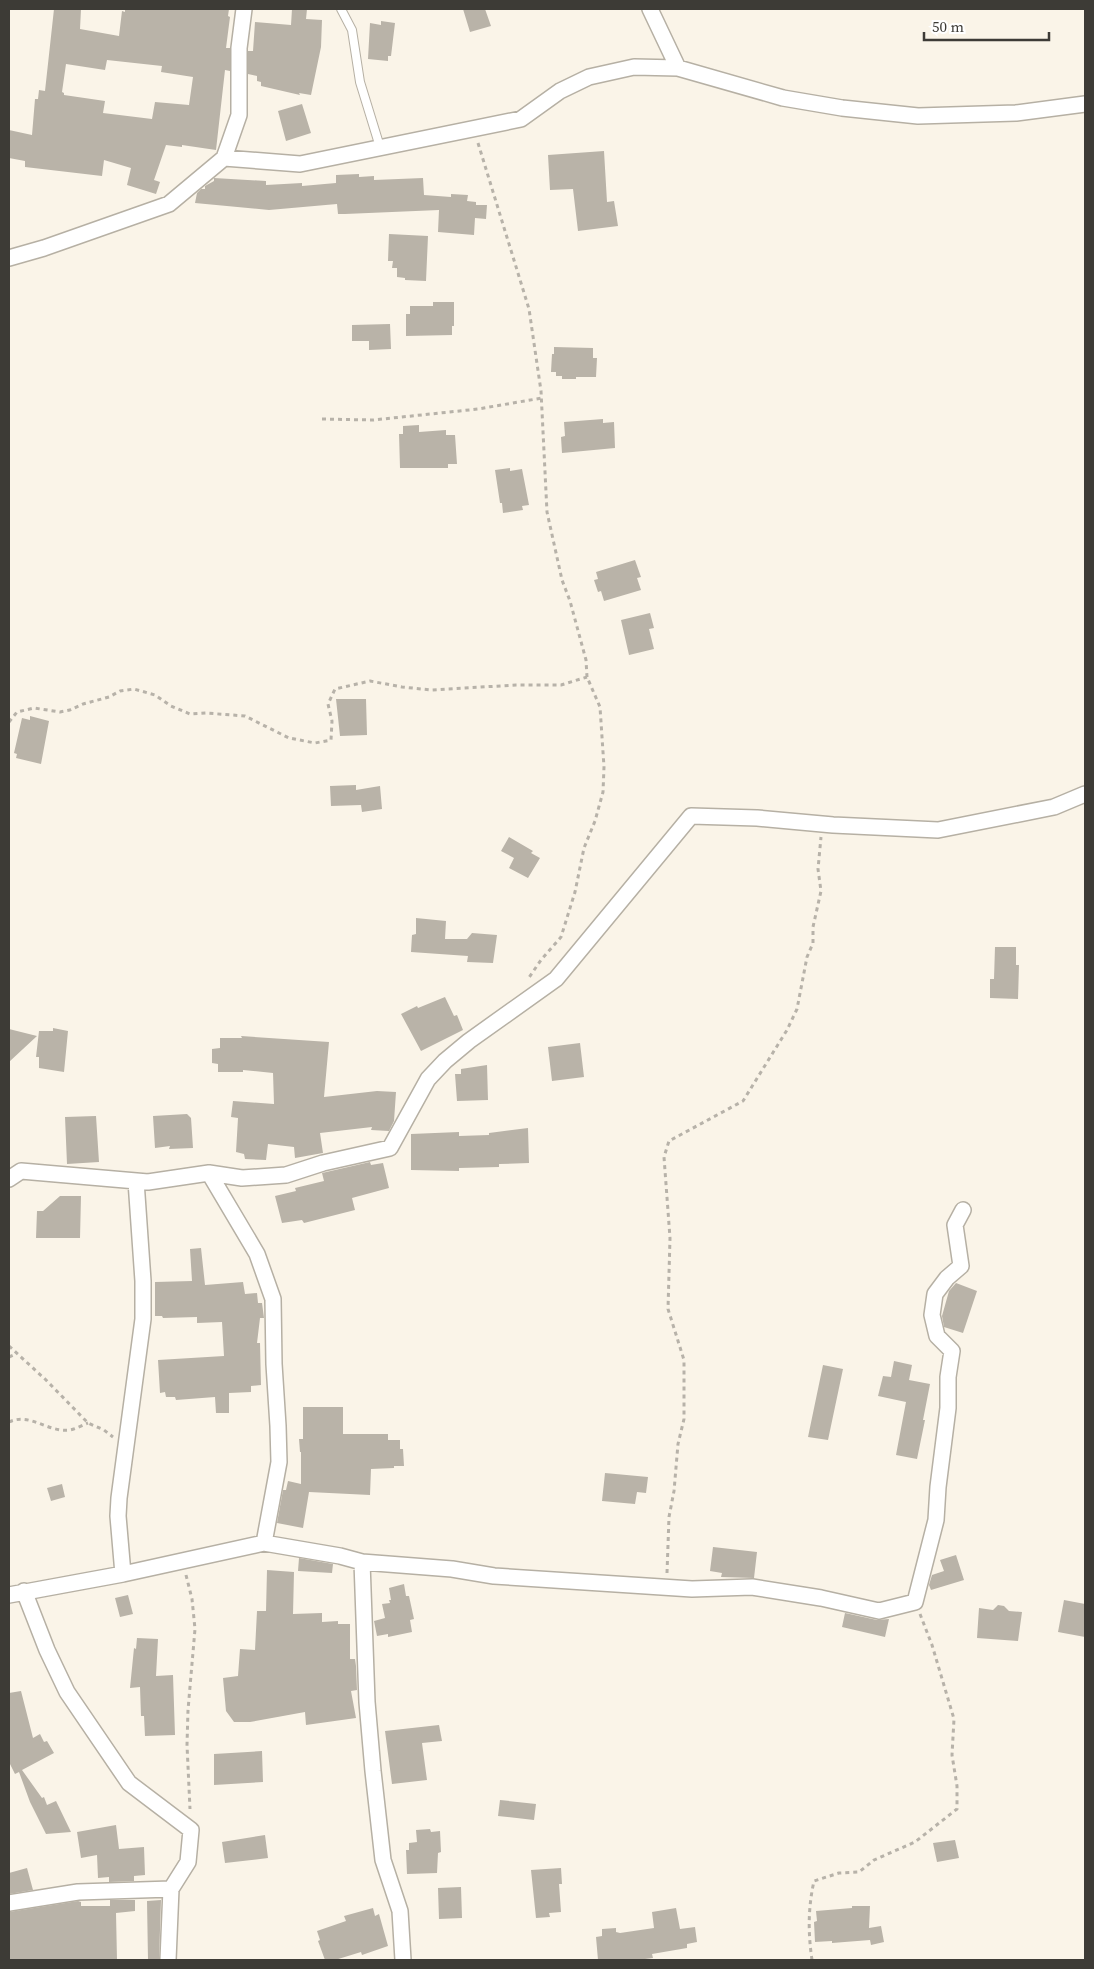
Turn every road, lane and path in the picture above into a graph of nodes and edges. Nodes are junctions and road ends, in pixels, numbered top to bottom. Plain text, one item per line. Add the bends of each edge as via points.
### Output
1 (244, 9) edge
2 (341, 9) edge
3 (650, 9) edge
4 (678, 68) junction
5 (1085, 104) edge
6 (473, 128) junction
7 (380, 147) junction
8 (224, 158) junction
9 (9, 258) edge
10 (542, 398) junction
11 (322, 419) dead end
12 (586, 677) junction
13 (9, 722) edge
14 (1085, 794) edge
15 (823, 824) junction
16 (530, 997) junction
17 (209, 1173) junction
18 (9, 1179) edge
19 (136, 1181) junction
20 (962, 1210) dead end
21 (9, 1346) edge
22 (16, 1354) junction
23 (9, 1358) edge
24 (9, 1422) edge
25 (88, 1423) junction
26 (126, 1444) junction
27 (264, 1543) junction
28 (182, 1561) junction
29 (362, 1562) junction
30 (123, 1574) junction
31 (666, 1587) junction
32 (24, 1591) junction
33 (9, 1594) edge
34 (915, 1602) junction
35 (191, 1830) junction
36 (171, 1889) junction
37 (9, 1903) edge
38 (168, 1960) edge
39 (403, 1960) edge
40 (812, 1960) edge

1 - 8 street via 239,48 239,115
2 - 7 lane via 352,30 360,82
3 - 4 street
4 - 5 street via 783,98 918,116 1016,113
4 - 6 street via 634,67 589,77 560,91 520,118
6 - 7 street
6 - 10 path via 529,309
7 - 8 street via 300,164
8 - 9 street via 169,204
10 - 11 path via 478,409 373,420
10 - 12 path via 547,512 562,580 586,660
12 - 13 path via 561,685 431,690 370,681 335,689 328,704 332,740 315,743 289,738 245,716 190,714 155,695 134,690 120,691 60,712 34,708 17,712
12 - 16 path via 600,707 603,792 584,848 561,937 528,979
14 - 15 street via 1054,808 938,830
15 - 16 street via 691,816 556,979
15 - 31 path via 818,856 821,891 813,943 807,956 797,1009 787,1030 744,1101 670,1141 664,1157 670,1238 668,1309 684,1360 684,1419 669,1518
16 - 17 street via 445,1061 428,1080 390,1148 286,1175 242,1178
17 - 19 street
17 - 27 street via 256,1254 273,1299 279,1462
18 - 19 street via 21,1171
19 - 26 street via 143,1319
20 - 34 street via 955,1225 961,1266 935,1294 932,1315 937,1336 952,1352 936,1520
21 - 22 path
22 - 23 path
22 - 25 path
24 - 25 path via 28,1419 47,1427 69,1430
25 - 26 path
26 - 30 street via 118,1516
27 - 28 street
27 - 29 street
28 - 30 street
28 - 35 path via 195,1629 187,1745
29 - 31 street via 452,1569 494,1576
29 - 39 street via 372,1771 383,1860 400,1911
30 - 32 street
31 - 34 street via 752,1587 879,1611
32 - 33 street
32 - 35 street via 67,1692 129,1783
34 - 40 path via 932,1645 954,1719 952,1755 957,1809 915,1842 874,1860 858,1872 839,1873 814,1881 809,1913
35 - 36 street via 188,1862
36 - 37 street via 78,1892
36 - 38 street

